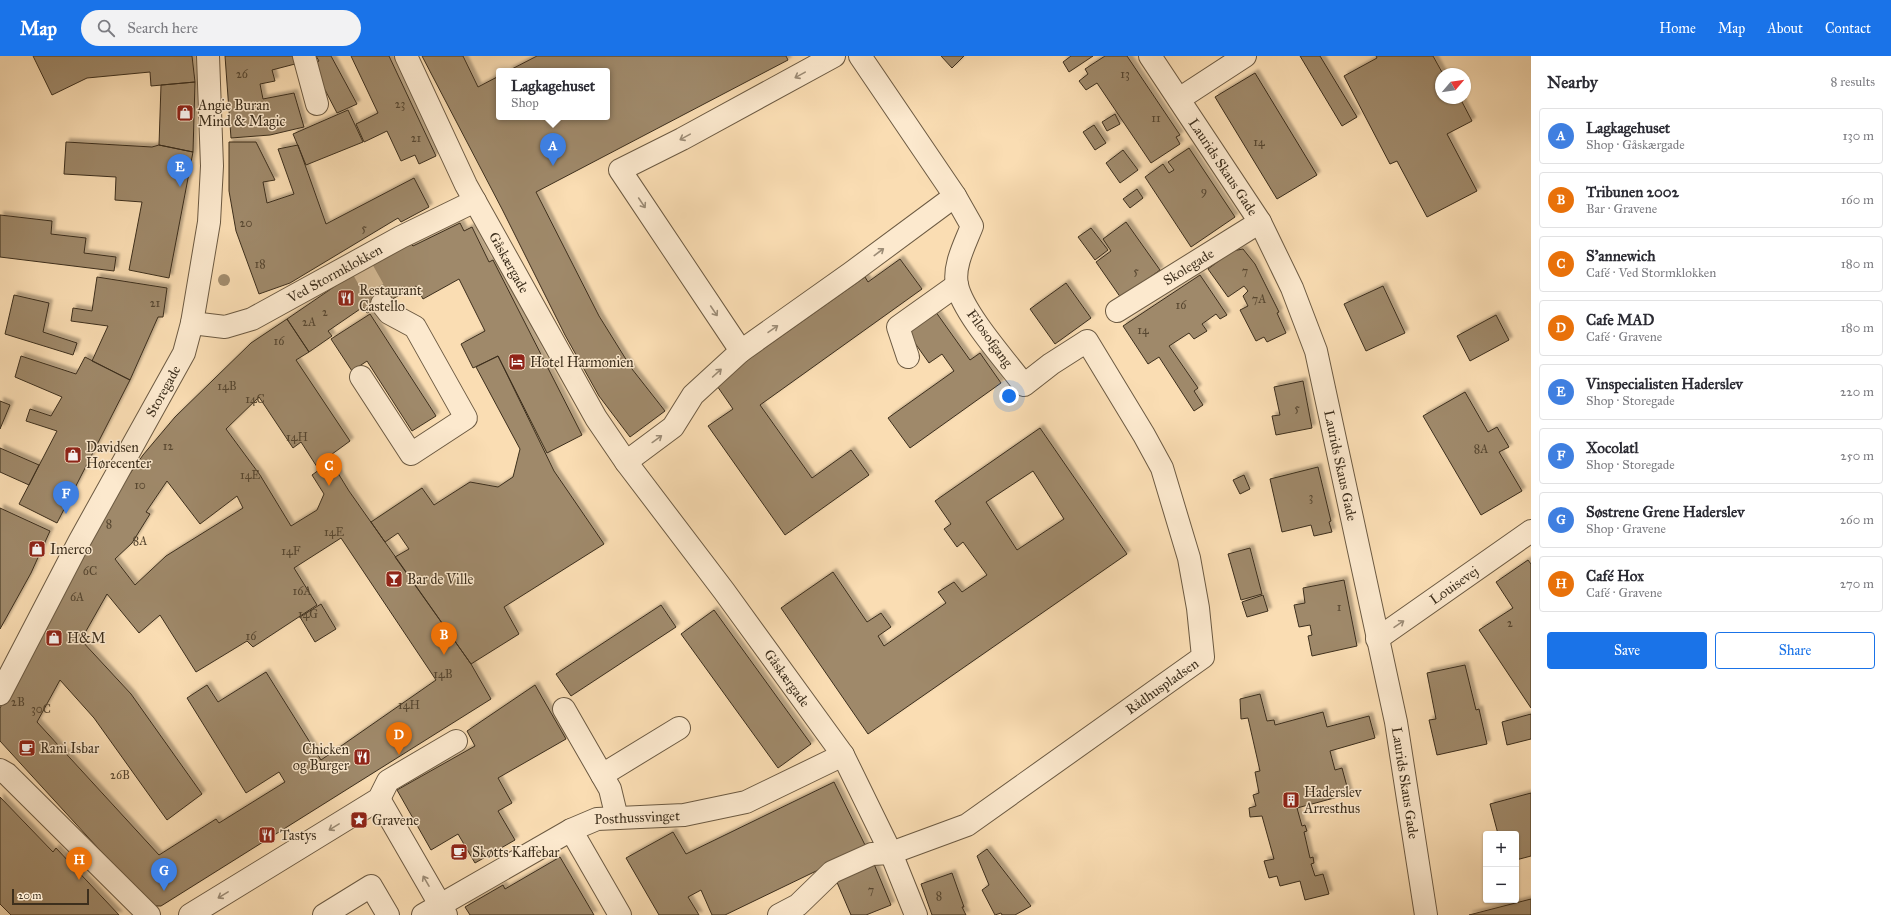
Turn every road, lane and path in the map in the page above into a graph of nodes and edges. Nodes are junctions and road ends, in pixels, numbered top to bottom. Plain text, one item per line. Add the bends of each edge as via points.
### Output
1 (208, 56) edge
2 (304, 56) edge
3 (406, 56) edge
4 (834, 56) edge
5 (860, 56) edge
6 (1150, 56) edge
7 (1245, 56) edge
8 (1179, 99) junction
9 (317, 104) dead end
10 (955, 196) junction
11 (475, 201) junction
12 (1260, 222) junction
13 (957, 285) junction
14 (382, 304) tunnel mouth
15 (1117, 311) dead end
16 (192, 323) junction
17 (1087, 341) joint
18 (741, 351) junction
19 (908, 357) dead end
20 (361, 377) dead end
21 (626, 462) junction
22 (1531, 531) edge
23 (1377, 639) junction
24 (0, 694) edge
25 (564, 709) dead end
26 (679, 728) dead end
27 (456, 741) dead end
28 (843, 755) junction
29 (0, 770) edge
30 (602, 775) junction
31 (379, 799) junction
32 (617, 818) junction
33 (571, 830) junction
34 (891, 853) junction
35 (436, 912) edge
36 (149, 915) edge
37 (190, 915) edge
38 (324, 915) edge
39 (388, 915) edge
40 (620, 915) edge
41 (779, 915) edge
42 (916, 915) edge
43 (1426, 915) edge

1 - 16 street, Storegade via 212,166 209,222
2 - 9 street
3 - 11 street, Gåskærgade
4 -> 18 street via 620,170
5 - 10 street, Filosofgang
6 - 8 street, Laurids Skaus Gade
7 - 8 street
8 - 12 street, Laurids Skaus Gade
10 - 13 street, Filosofgang via 972,226 958,265
18 -> 10 street
11 - 16 street, Ved Stormklokken via 401,237 360,265 252,319 225,327
11 - 21 street, Gåskærgade via 596,418
12 - 15 street, Skolegade
12 - 23 street, Laurids Skaus Gade via 1292,288 1316,351
13 - 17 street, Filosofgang via 968,310 1024,384
13 - 19 street via 898,327
14 - 20 street via 389,313 415,327 466,418 411,454
16 - 24 street, Storegade via 184,353 79,542
17 - 34 street, Rådhuspladsen via 1162,468 1189,558 1203,656 972,822
21 -> 18 street via 673,427 693,395
21 - 28 street, Gåskærgade
23 -> 22 street, Louisevej
23 - 43 street, Laurids Skaus Gade via 1396,722
25 - 30 street
26 - 30 street
27 - 31 street via 388,781
28 - 32 street, Posthussvinget via 746,802 684,815
28 - 34 street, Gåskærgade
29 - 36 street via 7,774
30 - 32 street via 610,789
35 -> 31 street
31 -> 37 street
32 - 33 street, Posthussvinget via 597,819
33 - 35 street, Posthussvinget
33 - 40 street
34 - 41 street via 872,854 832,872 798,905
34 - 42 street, Gåskærgade
38 - 39 street via 371,886

